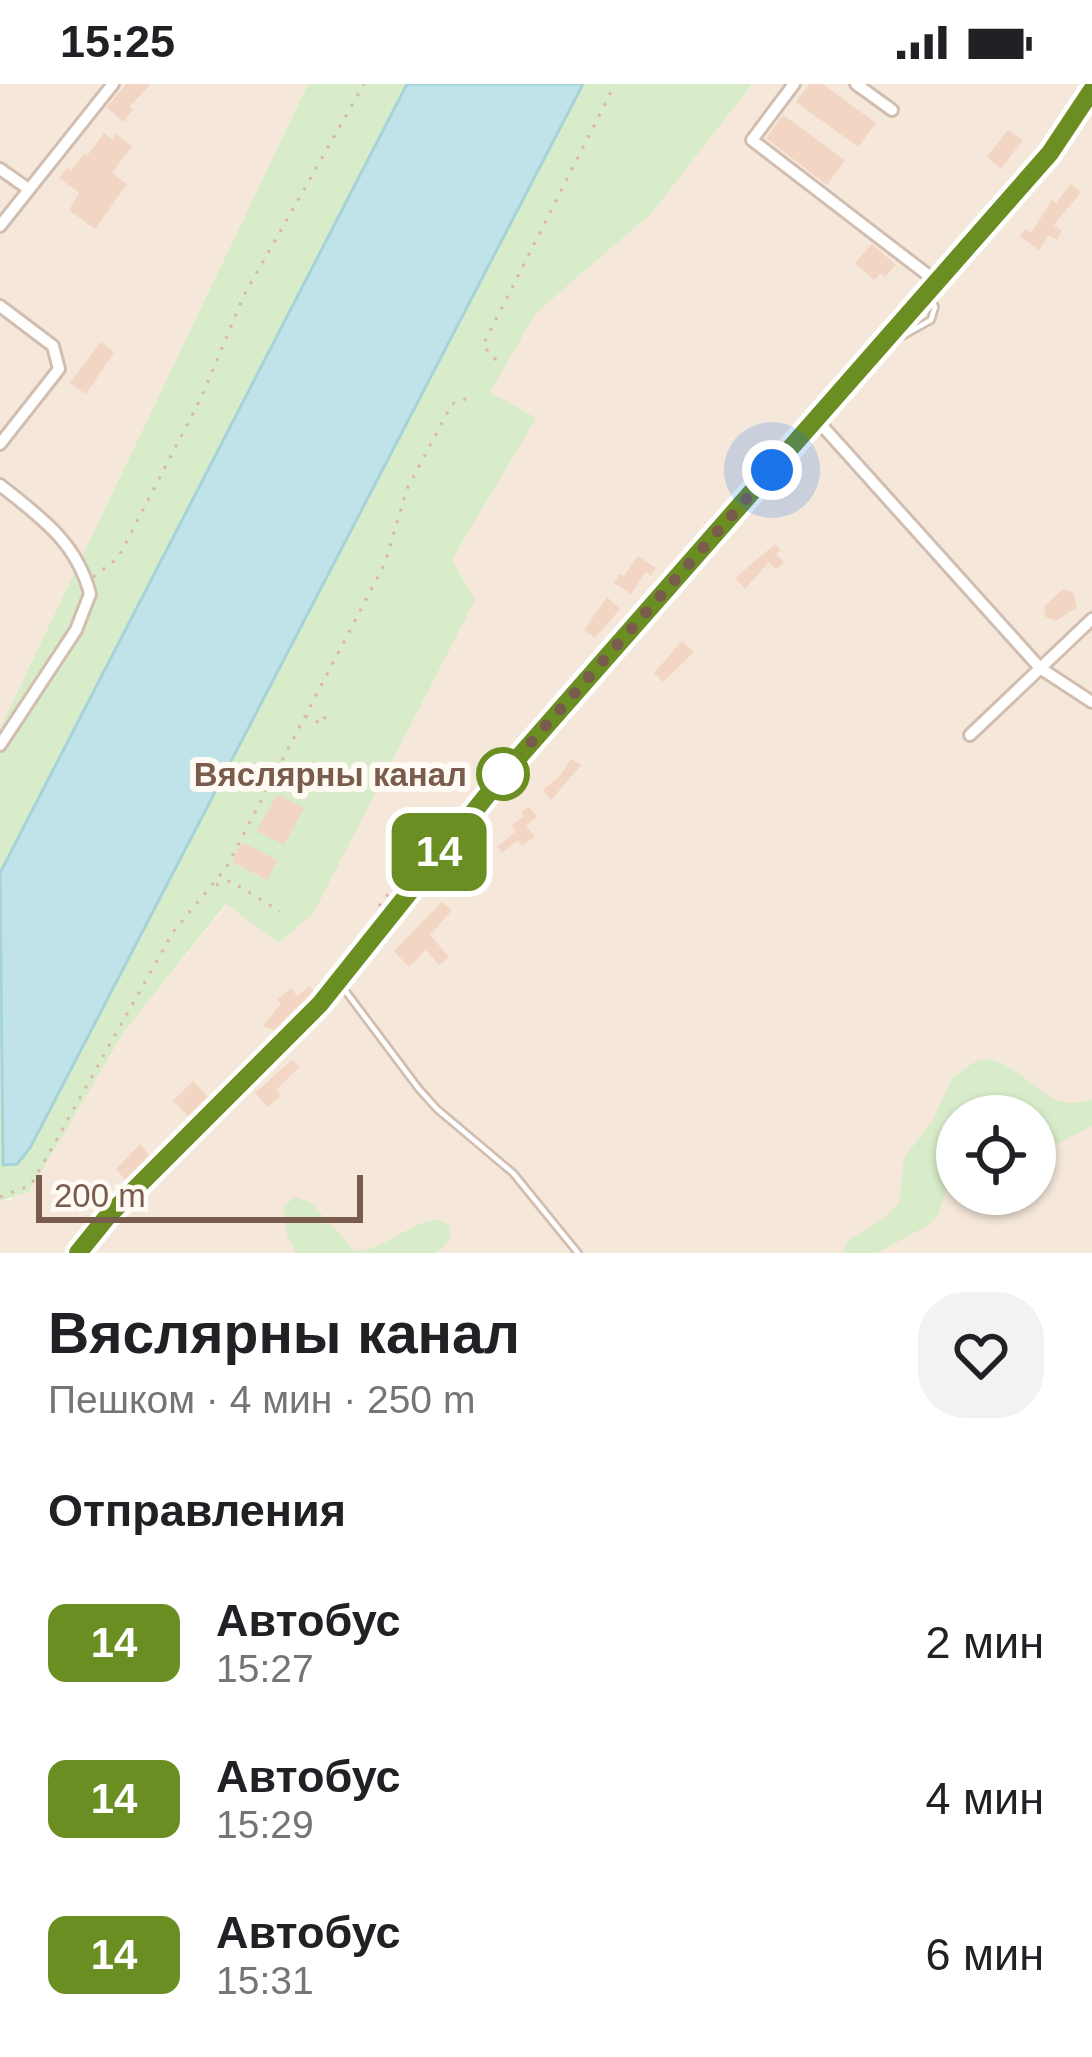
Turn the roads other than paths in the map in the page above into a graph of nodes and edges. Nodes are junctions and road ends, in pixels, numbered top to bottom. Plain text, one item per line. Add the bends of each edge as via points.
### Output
1 (113, 84) edge
2 (794, 84) edge
3 (856, 84) edge
4 (1092, 90) edge
5 (892, 110) dead end
6 (0, 169) edge
7 (27, 188) junction
8 (0, 226) edge
9 (937, 282) junction
10 (927, 293) junction
11 (0, 306) edge
12 (881, 348) junction
13 (817, 420) junction
14 (0, 444) edge
15 (0, 485) edge
16 (1092, 619) edge
17 (1040, 668) junction
18 (1092, 702) edge
19 (970, 734) dead end
20 (0, 745) edge
21 (338, 981) junction
22 (78, 1253) edge
23 (578, 1253) edge

1 - 7 street
2 - 9 street via 752,140
3 - 5 street
4 - 9 street via 1050,153
6 - 7 street
7 - 8 street
9 - 10 street
10 - 12 street
10 - 12 lane via 931,320
11 - 14 street via 53,346 58,361 53,381
12 - 13 street
13 - 17 street
13 - 21 street via 503,775
15 - 20 street via 56,530 90,594
16 - 17 street
17 - 18 street
17 - 19 street
21 - 22 street
21 - 23 lane via 436,1108 513,1173

